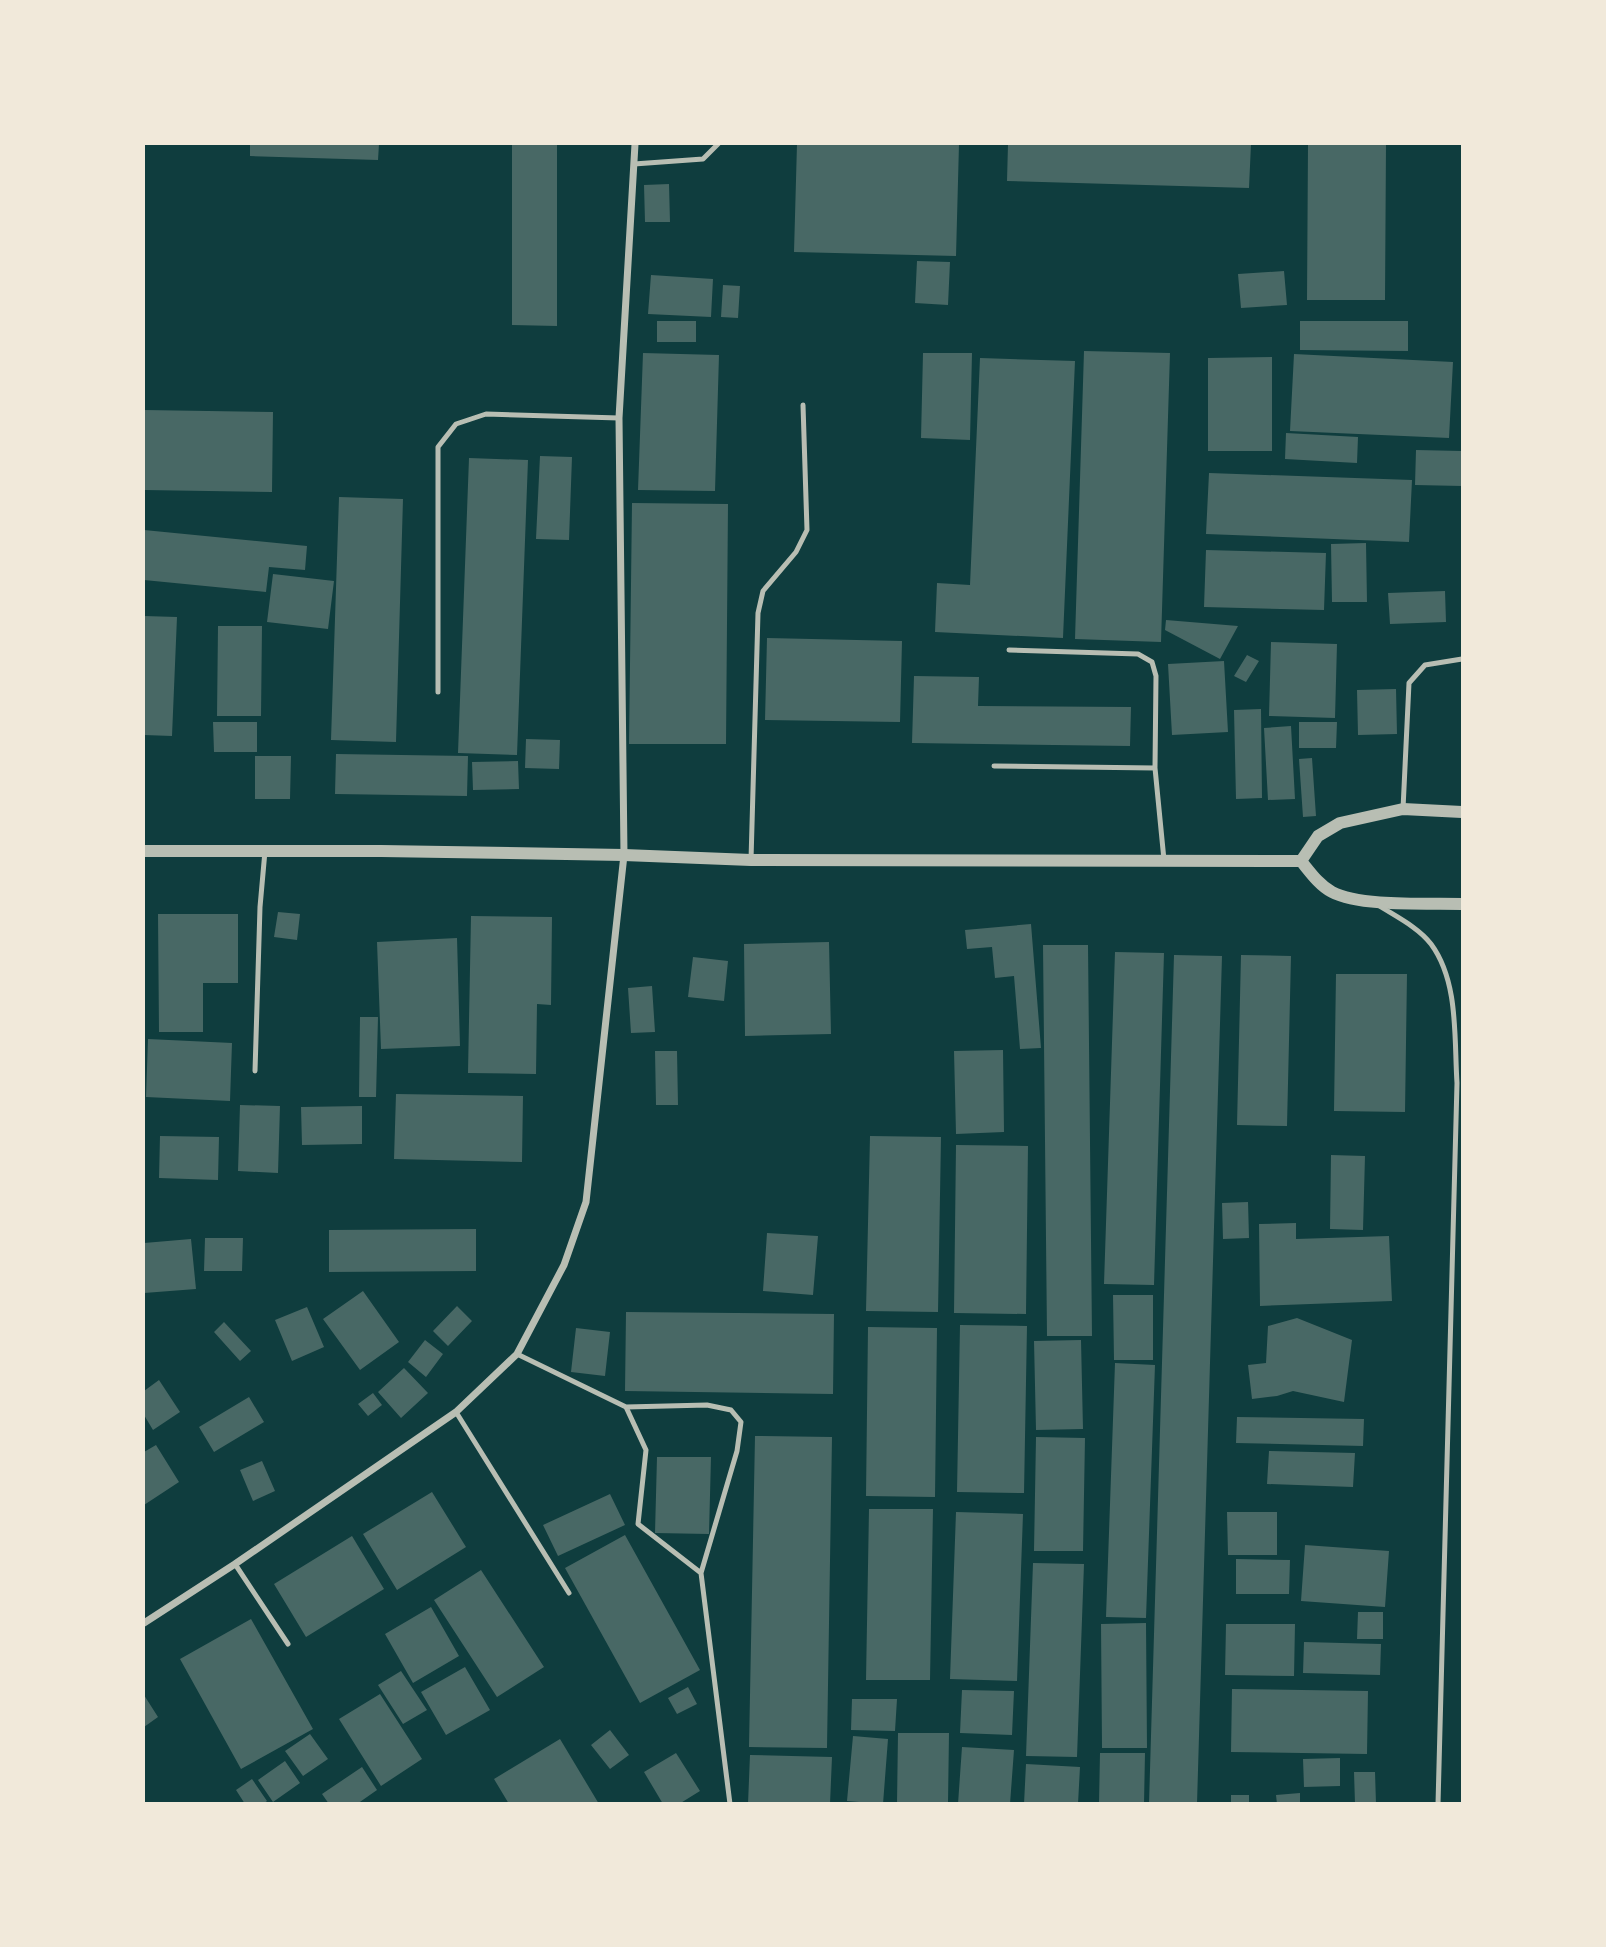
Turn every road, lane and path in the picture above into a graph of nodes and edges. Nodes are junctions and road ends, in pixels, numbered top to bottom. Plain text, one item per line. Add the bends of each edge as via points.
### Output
1 (635, 144) edge
2 (718, 144) edge
3 (634, 164) junction
4 (803, 405) dead end
5 (619, 418) junction
6 (1009, 650) dead end
7 (1462, 659) edge
8 (438, 692) dead end
9 (994, 766) dead end
10 (1155, 768) junction
11 (1403, 809) junction
12 (1462, 812) edge
13 (144, 851) edge
14 (265, 851) junction
15 (624, 855) junction
16 (751, 860) junction
17 (1164, 860) junction
18 (1301, 861) junction
19 (1372, 901) junction
20 (1462, 904) edge
21 (255, 1071) dead end
22 (517, 1354) junction
23 (626, 1407) junction
24 (456, 1412) junction
25 (235, 1564) junction
26 (701, 1573) junction
27 (569, 1593) dead end
28 (144, 1623) edge
29 (288, 1644) dead end
30 (730, 1804) edge
31 (1438, 1804) edge

1 - 3 street
2 - 3 lane via 703,159
3 - 5 street
4 - 16 lane via 807,530 796,552 763,591 758,613
5 - 8 lane via 486,414 456,424 439,447
5 - 15 street
6 - 10 lane via 1138,654 1152,662 1156,676
7 - 11 lane via 1424,665 1409,683
9 - 10 lane
10 - 17 lane
11 - 12 street
11 - 18 street via 1340,823 1318,836
13 - 14 street
14 - 15 street
14 - 21 lane
15 - 16 street
15 - 22 street via 586,1202 564,1265
16 - 17 street
17 - 18 street
18 - 19 street via 1334,893
19 - 20 street
19 - 31 lane via 1430,943 1450,985 1457,1083
22 - 23 lane
22 - 24 street
23 - 26 lane via 646,1450 638,1524
23 - 26 lane via 707,1405 732,1410 741,1422 737,1451
24 - 25 street
24 - 27 lane
25 - 28 street
25 - 29 lane
26 - 30 lane

